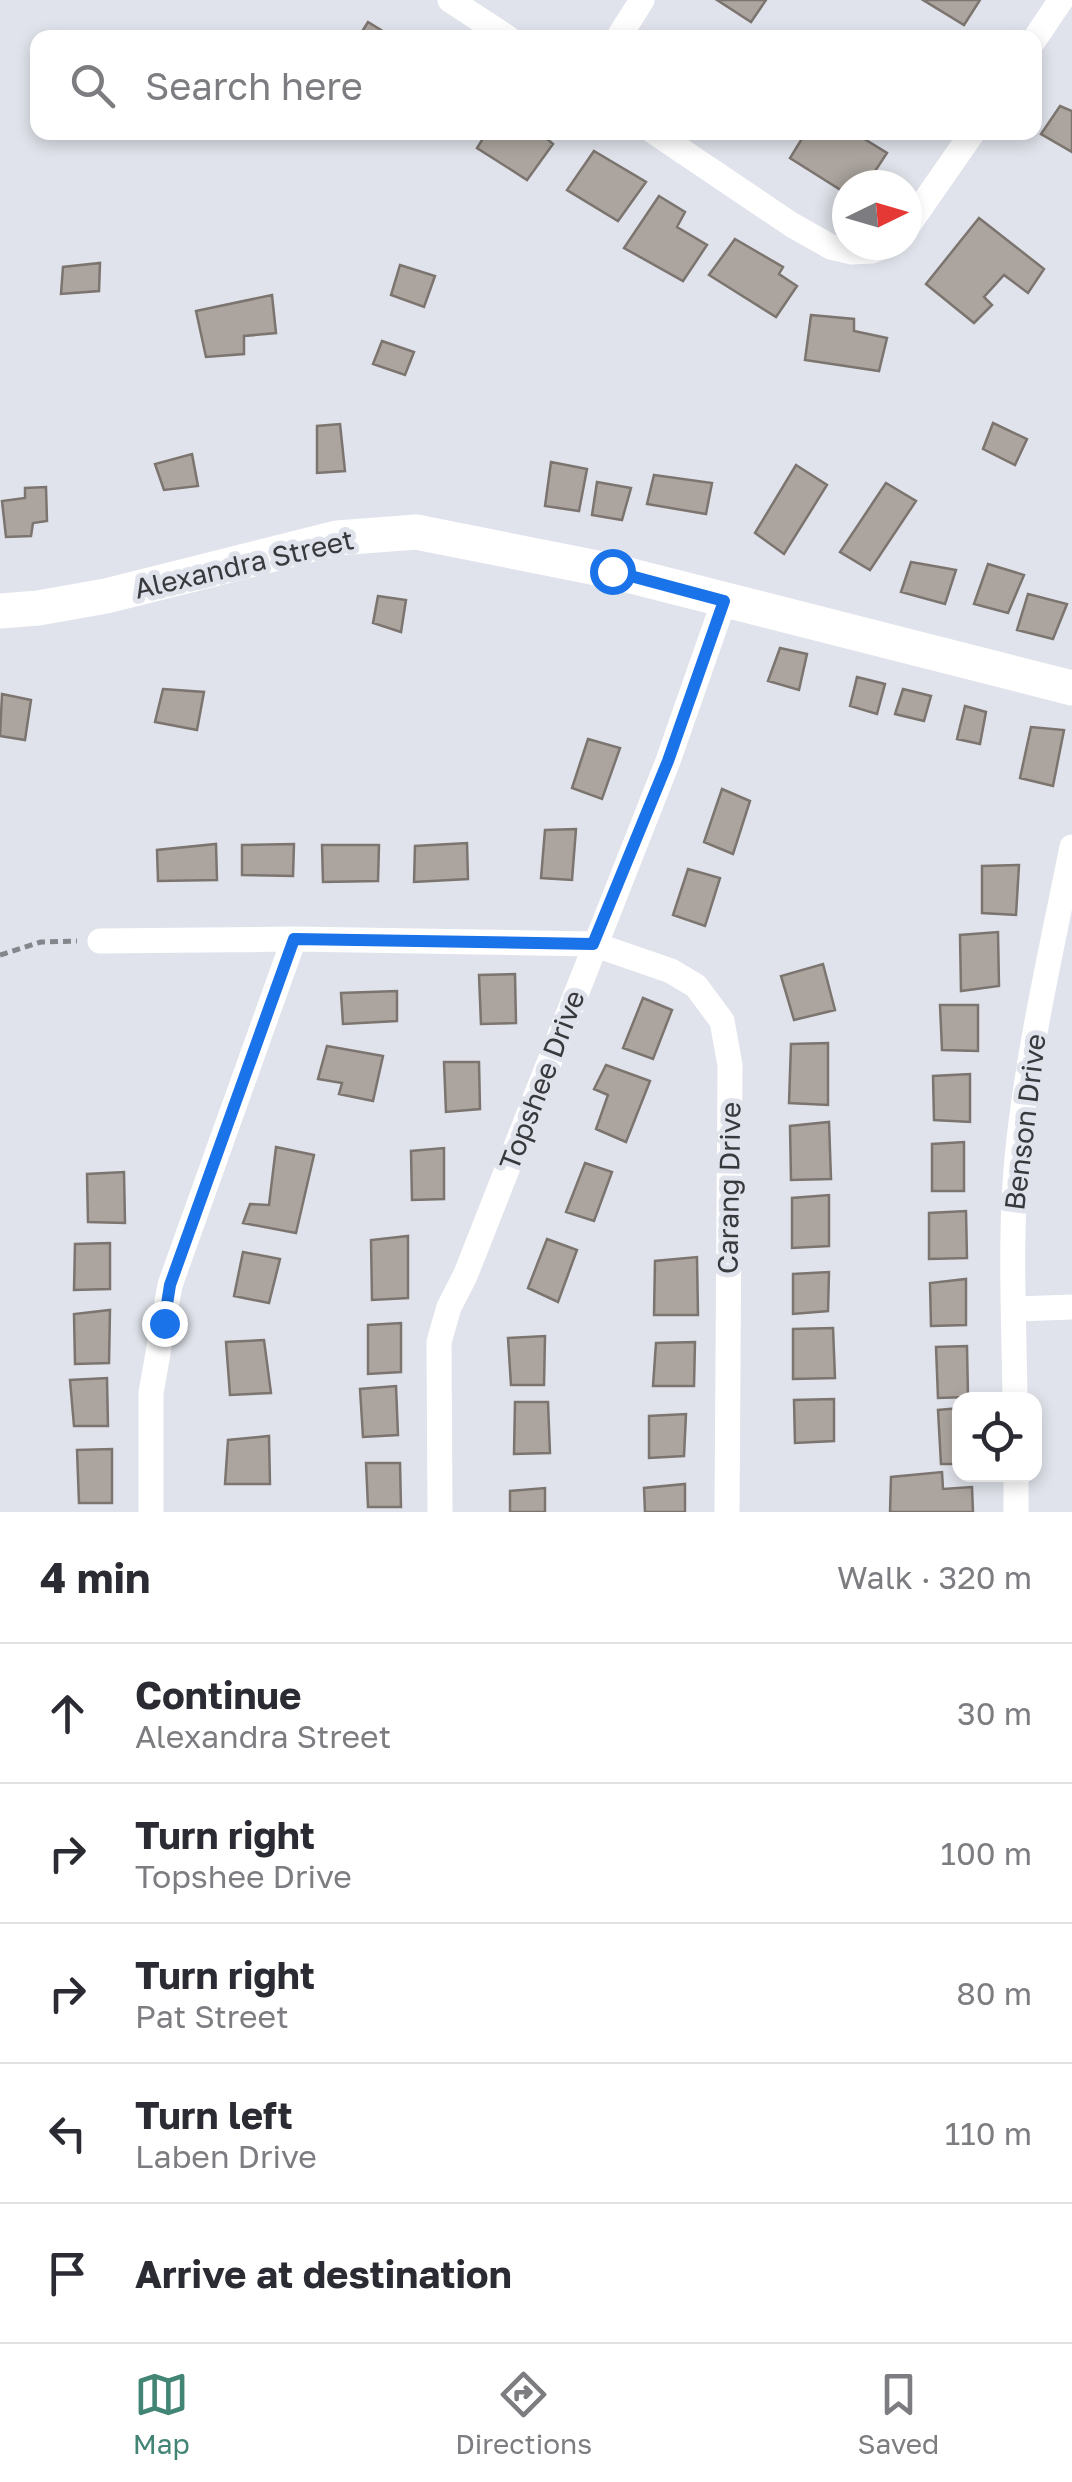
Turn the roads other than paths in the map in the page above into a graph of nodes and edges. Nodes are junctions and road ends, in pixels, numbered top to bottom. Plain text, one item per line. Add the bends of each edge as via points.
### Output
1 (450, 0) edge
2 (642, 0) edge
3 (1060, 0) edge
4 (496, 30) edge
5 (623, 30) edge
6 (1040, 30) edge
7 (666, 140) edge
8 (967, 140) edge
9 (922, 205) edge
10 (832, 247) edge
11 (724, 601) junction
12 (0, 611) edge
13 (1072, 688) edge
14 (1072, 847) edge
15 (294, 939) junction
16 (100, 941) road end
17 (593, 944) junction
18 (1072, 1307) edge
19 (1014, 1309) junction
20 (1015, 1392) edge
21 (1016, 1482) edge
22 (152, 1512) edge
23 (440, 1512) edge
24 (727, 1512) edge
25 (1016, 1512) edge

1 - 4 street
2 - 5 street
3 - 6 street
7 - 10 street
8 - 9 street
11 - 12 main road, Alexandra Street via 416,532 337,538 106,596
11 - 13 main road, Alexandra Street
11 - 17 street, Topshee Drive
14 - 19 street, Benson Drive via 1022,1111 1012,1229
15 - 16 street, Carang Drive
15 - 17 street, Carang Drive
15 - 22 street via 170,1285 151,1392
17 - 23 street, Topshee Drive via 448,1307 440,1342
17 - 24 street, Carang Drive via 684,977 708,998 726,1030
18 - 19 street
19 - 20 street, Benson Drive
21 - 25 street

